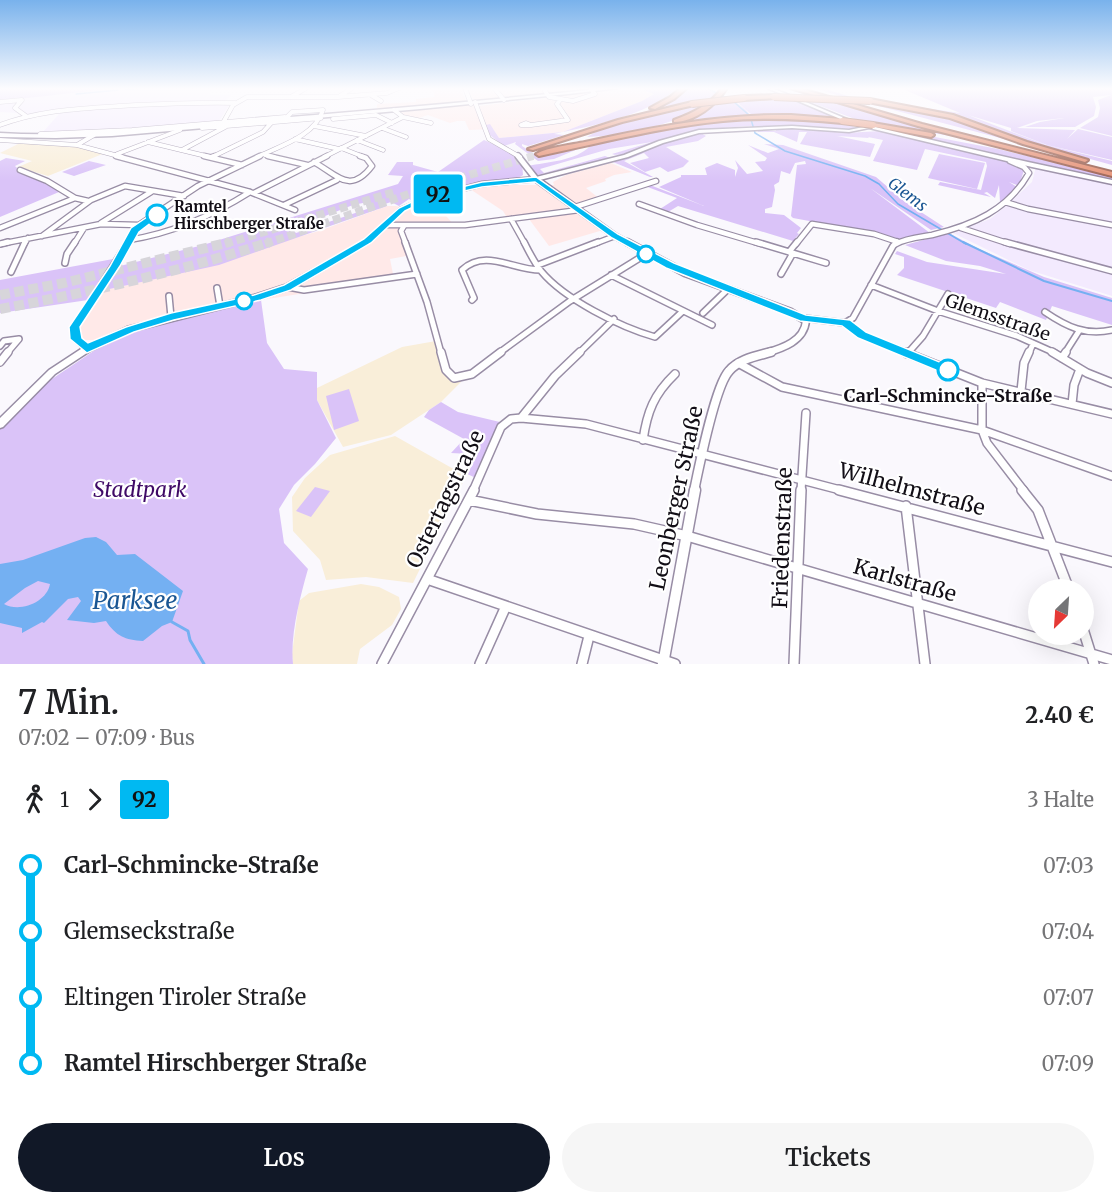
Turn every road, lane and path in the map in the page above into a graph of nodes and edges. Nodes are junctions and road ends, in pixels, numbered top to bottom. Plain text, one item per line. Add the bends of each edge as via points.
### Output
1 (17, 119) edge
2 (227, 119) edge
3 (277, 119) edge
4 (302, 119) edge
5 (319, 119) edge
6 (380, 119) edge
7 (399, 119) edge
8 (412, 119) edge
9 (480, 119) edge
10 (568, 119) edge
11 (625, 119) edge
12 (629, 119) edge
13 (682, 119) edge
14 (731, 119) edge
15 (800, 119) edge
16 (840, 119) edge
17 (852, 119) edge
18 (897, 119) edge
19 (908, 119) edge
20 (918, 119) edge
21 (959, 119) edge
22 (620, 121) junction
23 (272, 122) junction
24 (392, 123) junction
25 (431, 123) dead end
26 (224, 124) junction
27 (0, 125) edge
28 (531, 125) dead end
29 (314, 126) junction
30 (856, 126) junction
31 (872, 126) junction
32 (382, 128) junction
33 (844, 130) junction
34 (40, 134) dead end
35 (0, 135) edge
36 (94, 135) junction
37 (366, 136) junction
38 (406, 136) dead end
39 (616, 137) junction
40 (295, 139) junction
41 (0, 140) edge
42 (357, 140) junction
43 (148, 142) junction
44 (78, 145) junction
45 (340, 149) junction
46 (531, 149) tunnel mouth
47 (182, 150) junction
48 (383, 150) dead end
49 (539, 154) tunnel mouth
50 (117, 155) junction
51 (264, 155) junction
52 (212, 158) junction
53 (998, 158) junction
54 (1085, 160) junction
55 (1009, 161) junction
56 (314, 162) junction
57 (308, 165) junction
58 (1032, 165) junction
59 (243, 166) junction
60 (20, 170) dead end
61 (528, 171) junction
62 (1028, 171) junction
63 (1110, 171) edge
64 (554, 175) junction
65 (536, 179) junction
66 (211, 180) junction
67 (337, 180) junction
68 (516, 181) junction
69 (656, 181) dead end
70 (1112, 182) edge
71 (547, 186) junction
72 (152, 192) junction
73 (252, 192) junction
74 (184, 196) junction
75 (75, 198) junction
76 (88, 201) junction
77 (1005, 202) junction
78 (284, 204) junction
79 (639, 204) dead end
80 (577, 209) junction
81 (295, 210) dead end
82 (511, 219) junction
83 (101, 224) junction
84 (140, 225) junction
85 (386, 225) junction
86 (1112, 225) edge
87 (404, 226) junction
88 (0, 228) edge
89 (84, 228) junction
90 (961, 228) junction
91 (42, 236) junction
92 (615, 236) junction
93 (28, 238) junction
94 (129, 240) junction
95 (898, 242) junction
96 (0, 244) edge
97 (791, 252) junction
98 (646, 254) junction
99 (65, 263) dead end
100 (826, 263) dead end
101 (539, 268) junction
102 (1112, 271) edge
103 (11, 272) dead end
104 (417, 274) junction
105 (781, 274) dead end
106 (611, 275) junction
107 (871, 285) junction
108 (288, 287) junction
109 (218, 288) dead end
110 (728, 289) junction
111 (948, 294) dead end
112 (169, 296) dead end
113 (575, 298) junction
114 (472, 300) dead end
115 (220, 306) junction
116 (683, 311) junction
117 (938, 311) junction
118 (1045, 312) dead end
119 (703, 313) dead end
120 (171, 317) junction
121 (804, 318) junction
122 (614, 319) junction
123 (846, 323) junction
124 (712, 324) dead end
125 (1112, 330) edge
126 (1079, 332) junction
127 (1033, 344) junction
128 (0, 346) edge
129 (87, 349) junction
130 (907, 354) junction
131 (1062, 358) junction
132 (0, 362) edge
133 (738, 363) junction
134 (1080, 369) junction
135 (675, 374) dead end
136 (982, 383) junction
137 (1112, 383) edge
138 (1021, 391) junction
139 (1072, 404) junction
140 (806, 413) dead end
141 (1112, 414) edge
142 (521, 418) junction
143 (0, 424) edge
144 (982, 430) junction
145 (643, 440) junction
146 (701, 455) junction
147 (1112, 476) edge
148 (801, 479) junction
149 (469, 500) junction
150 (906, 506) junction
151 (687, 536) junction
152 (1052, 544) junction
153 (1112, 562) edge
154 (799, 568) junction
155 (427, 579) junction
156 (1065, 579) edge
157 (918, 602) junction
158 (506, 606) junction
159 (590, 636) junction
160 (1089, 645) edge
161 (1091, 652) junction
162 (1112, 660) edge
163 (663, 662) edge
164 (382, 664) edge
165 (480, 664) edge
166 (582, 664) edge
167 (675, 664) edge
168 (794, 664) edge
169 (926, 664) edge
170 (1094, 664) edge

1 - 27 street
2 - 26 street
3 - 26 main road
4 - 23 street
5 - 29 street
6 - 24 street
7 - 24 street
8 - 25 street
9 - 61 street via 487,136 519,156
10 - 28 street
11 - 22 highway
12 - 22 highway, bridge
13 - 39 highway
14 - 39 highway, bridge
15 - 31 highway, bridge
16 - 30 main road
17 - 31 main road
18 - 63 highway
19 - 63 highway
20 - 54 highway
21 - 54 highway, bridge
22 - 46 highway
23 - 26 street
23 - 52 street via 263,132
24 - 32 street
26 - 34 street
26 - 36 main road
26 - 43 street via 172,131
26 - 47 street via 209,138
29 - 37 street
29 - 40 street
30 - 31 main road
30 - 33 main road
31 - 33 main road
31 - 53 main road
31 - 63 highway
32 - 37 street
32 - 38 street
33 - 64 main road via 748,128 679,136 626,156
35 - 36 main road
36 - 44 street
37 - 42 street
39 - 49 highway
40 - 45 street
40 - 51 street
41 - 44 street
42 - 45 street
42 - 48 street
43 - 47 street
43 - 50 street
44 - 50 street
45 - 56 street
45 - 67 street via 366,158 372,166 355,181
47 - 52 street
50 - 66 street
51 - 57 street
51 - 59 street
52 - 59 street
53 - 55 main road
53 - 58 main road
54 - 63 highway
55 - 58 main road
55 - 62 street
56 - 57 street
56 - 67 street
57 - 73 street
58 - 62 main road
58 - 70 main road
59 - 66 street
60 - 75 street
61 - 65 street
61 - 68 street
62 - 77 street via 1019,191
64 - 65 main road
64 - 71 street
65 - 68 main road
65 - 71 street
66 - 73 street
66 - 74 street
67 - 78 street
68 - 85 main road via 467,187 427,198 402,209
69 - 80 street
71 - 80 street
72 - 74 street
72 - 76 street via 125,186
72 - 83 street
73 - 78 street
73 - 94 street via 203,219
74 - 84 street
75 - 76 street
75 - 88 street
76 - 91 street
77 - 86 street
77 - 90 street
78 - 81 street
79 - 97 street
80 - 82 street
80 - 92 street
82 - 87 street
82 - 101 street
83 - 84 street
83 - 89 street
84 - 94 street
85 - 87 street
85 - 108 main road via 368,241
87 - 104 street via 401,231
89 - 91 street
89 - 99 street
90 - 95 street
90 - 102 street via 1034,252
91 - 93 street
92 - 98 street
92 - 101 street
93 - 96 street
93 - 103 street
94 - 129 street via 75,327 76,339
95 - 97 street via 812,224
95 - 107 street
97 - 100 street
97 - 105 street
98 - 106 street
98 - 110 street
101 - 113 street
101 - 114 street via 532,271 486,259 470,262 462,270
104 - 108 street via 303,290
104 - 113 street via 446,370 449,376 462,379
106 - 113 street
106 - 116 street
107 - 117 street, Glemsstraße
107 - 123 street via 853,318
108 - 115 main road
109 - 115 street
110 - 119 street
110 - 121 street
111 - 117 street
112 - 120 street
113 - 122 street
115 - 120 main road
116 - 122 street via 658,335 650,336
116 - 124 street
117 - 127 street, Glemsstraße via 999,329
117 - 130 street
118 - 126 street
120 - 129 main road via 130,329
121 - 123 street
121 - 133 street via 806,325 793,342
122 - 142 street, Ostertagstraße via 555,376
123 - 130 street via 862,335
125 - 126 street via 1098,334
126 - 131 street
127 - 131 street, Glemsstraße
127 - 138 street via 1024,363
128 - 132 street via 4,341 19,339
129 - 143 main road via 61,365
130 - 136 street
131 - 134 street, Glemsstraße
133 - 144 street via 782,387
133 - 146 street, Leonberger Straße via 724,376
134 - 137 street, Glemsstraße
134 - 139 street
135 - 145 street via 652,398
136 - 138 street
136 - 144 street
138 - 139 street
139 - 141 street
140 - 148 street, Friedenstraße
142 - 145 street, Wilhelmstraße via 586,424
142 - 149 street, Ostertagstraße via 511,419 501,427
144 - 147 street
144 - 152 street via 987,443 1038,510
145 - 146 street, Wilhelmstraße
146 - 148 street, Wilhelmstraße
146 - 151 street, Leonberger Straße
148 - 150 street, Wilhelmstraße
148 - 154 street, Friedenstraße
149 - 151 street, Karlstraße via 537,514 634,524
149 - 155 street, Ostertagstraße
150 - 152 street, Wilhelmstraße
150 - 157 street
151 - 154 street, Karlstraße
151 - 163 street, Leonberger Straße
152 - 153 street, Wilhelmstraße
152 - 156 street
154 - 157 street, Karlstraße
154 - 168 street, Friedenstraße
155 - 158 street
155 - 164 street, Ostertagstraße
157 - 161 street, Karlstraße
157 - 169 street
158 - 159 street
158 - 165 street
159 - 163 street
159 - 166 street
160 - 161 street
161 - 162 street, Karlstraße
161 - 170 street
163 - 167 street

